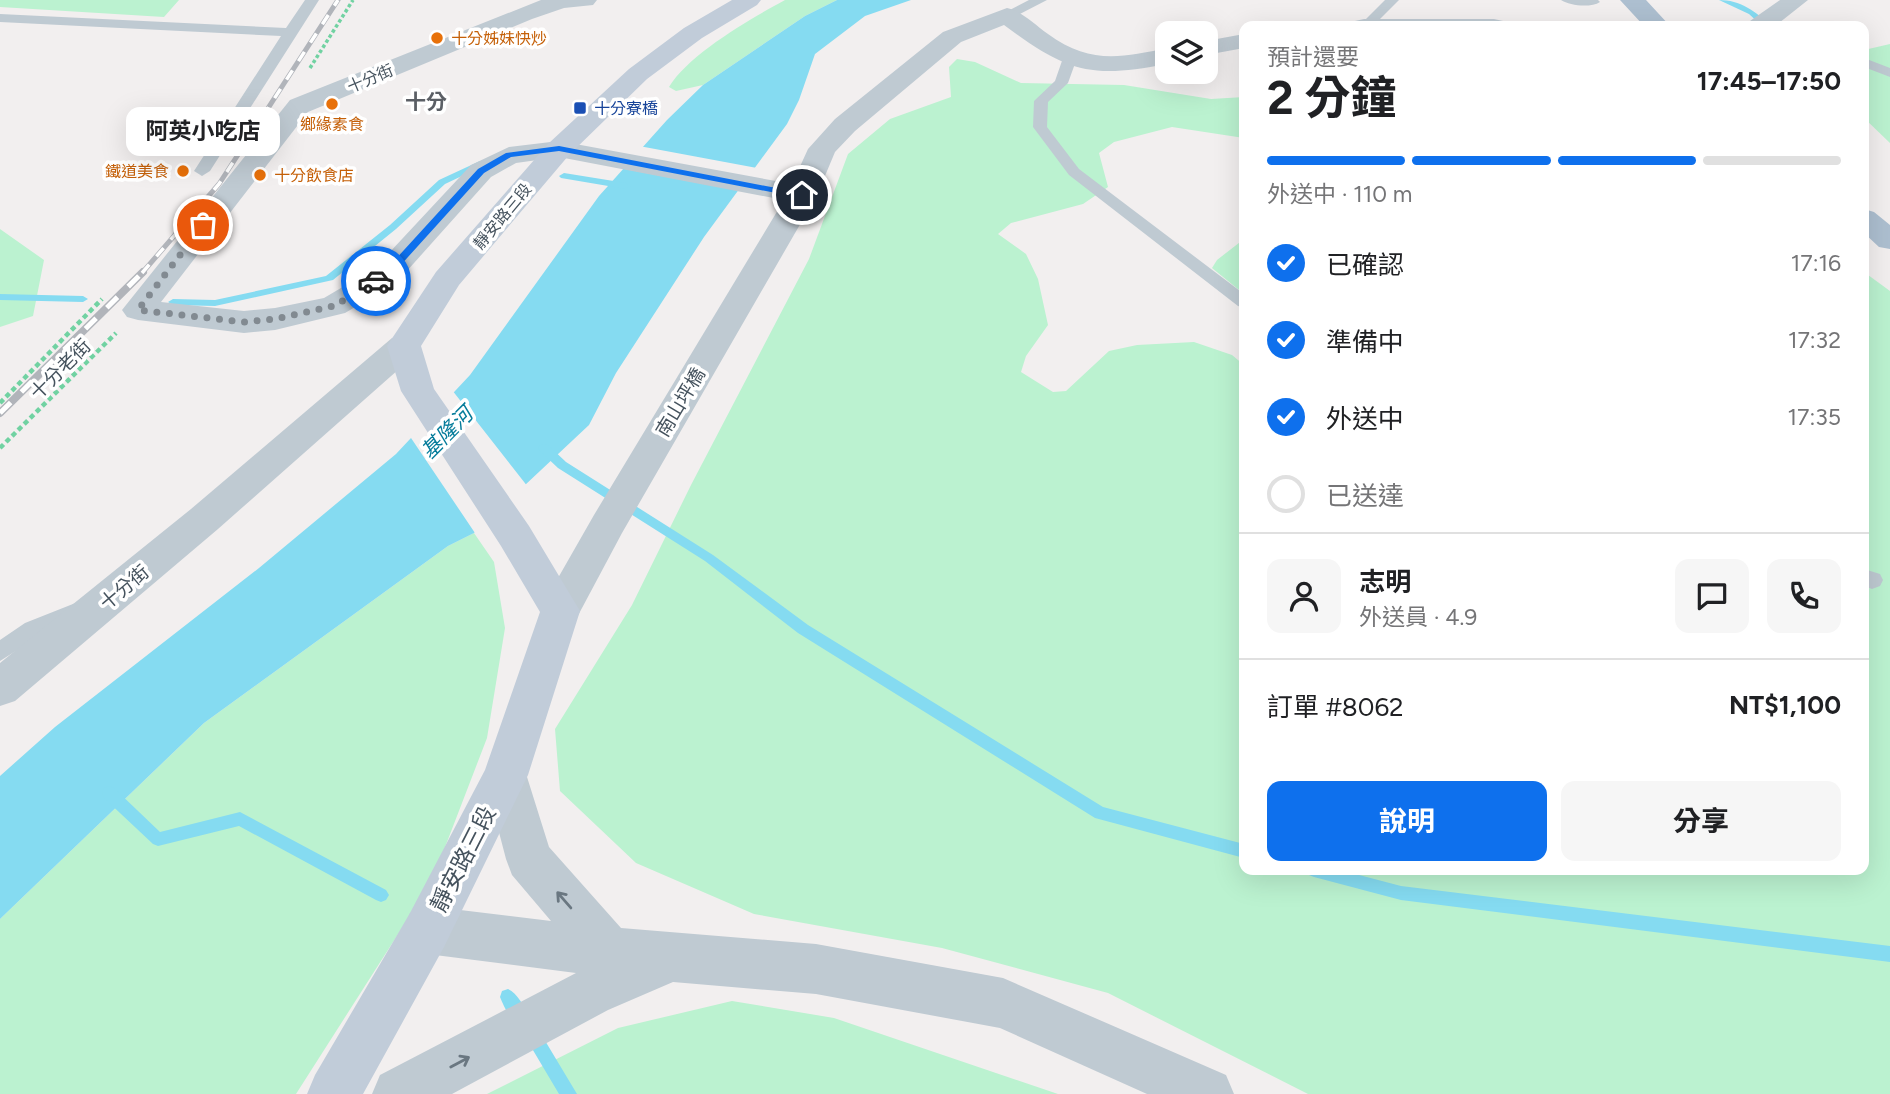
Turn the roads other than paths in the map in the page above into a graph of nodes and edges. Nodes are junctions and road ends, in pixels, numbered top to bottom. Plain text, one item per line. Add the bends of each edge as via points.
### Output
1 (312, 0) edge
2 (585, 0) edge
3 (750, 0) edge
4 (1040, 0) edge
5 (1392, 0) edge
6 (1568, 0) edge
7 (1632, 0) edge
8 (1796, 0) edge
9 (1593, 2) dead end
10 (1007, 15) junction
11 (0, 18) edge
12 (1370, 21) edge
13 (1653, 21) edge
14 (1771, 21) edge
15 (289, 32) junction
16 (1239, 42) edge
17 (1218, 46) edge
18 (1070, 58) junction
19 (1155, 58) edge
20 (1869, 64) edge
21 (1890, 73) edge
22 (559, 149) junction
23 (202, 171) dead end
24 (802, 195) junction
25 (1869, 222) edge
26 (1890, 240) edge
27 (1239, 298) edge
28 (404, 346) junction
29 (113, 597) junction
30 (560, 611) junction
31 (0, 652) edge
32 (0, 688) edge
33 (506, 775) junction
34 (427, 930) junction
35 (609, 952) junction
36 (673, 957) junction
37 (334, 1094) edge
38 (400, 1094) edge
39 (1207, 1094) edge

1 - 15 lane
2 - 22 street, 十分街 via 561,1 523,14 299,106 138,310 244,322 334,306 386,275 481,171 509,155
3 - 22 main road, 靜安路三段 via 693,33 638,74
4 - 10 lane
5 - 12 lane
6 - 9 lane
7 - 13 main road
8 - 14 street
10 - 18 street
10 - 24 street, 南山坪橋 via 952,37 845,125 822,149
11 - 15 lane
15 - 23 lane
16 - 17 street
18 - 19 street via 1099,64
18 - 27 lane via 1061,83 1041,101 1040,127 1074,172
20 - 21 lane
22 - 24 street
22 - 28 main road, 靜安路三段 via 447,279
24 - 30 street, 南山坪橋
25 - 26 main road
28 - 29 street, 十分街
28 - 30 main road via 418,391
29 - 31 lane via 33,629
29 - 32 street, 十分街
30 - 33 main road, 靜安路三段
33 - 34 main road, 靜安路三段
35 -> 33 street via 529,859
34 - 35 street
34 - 37 main road, 靜安路三段
35 - 36 street
38 -> 36 street via 590,992
36 - 39 street via 816,969 1003,1003

